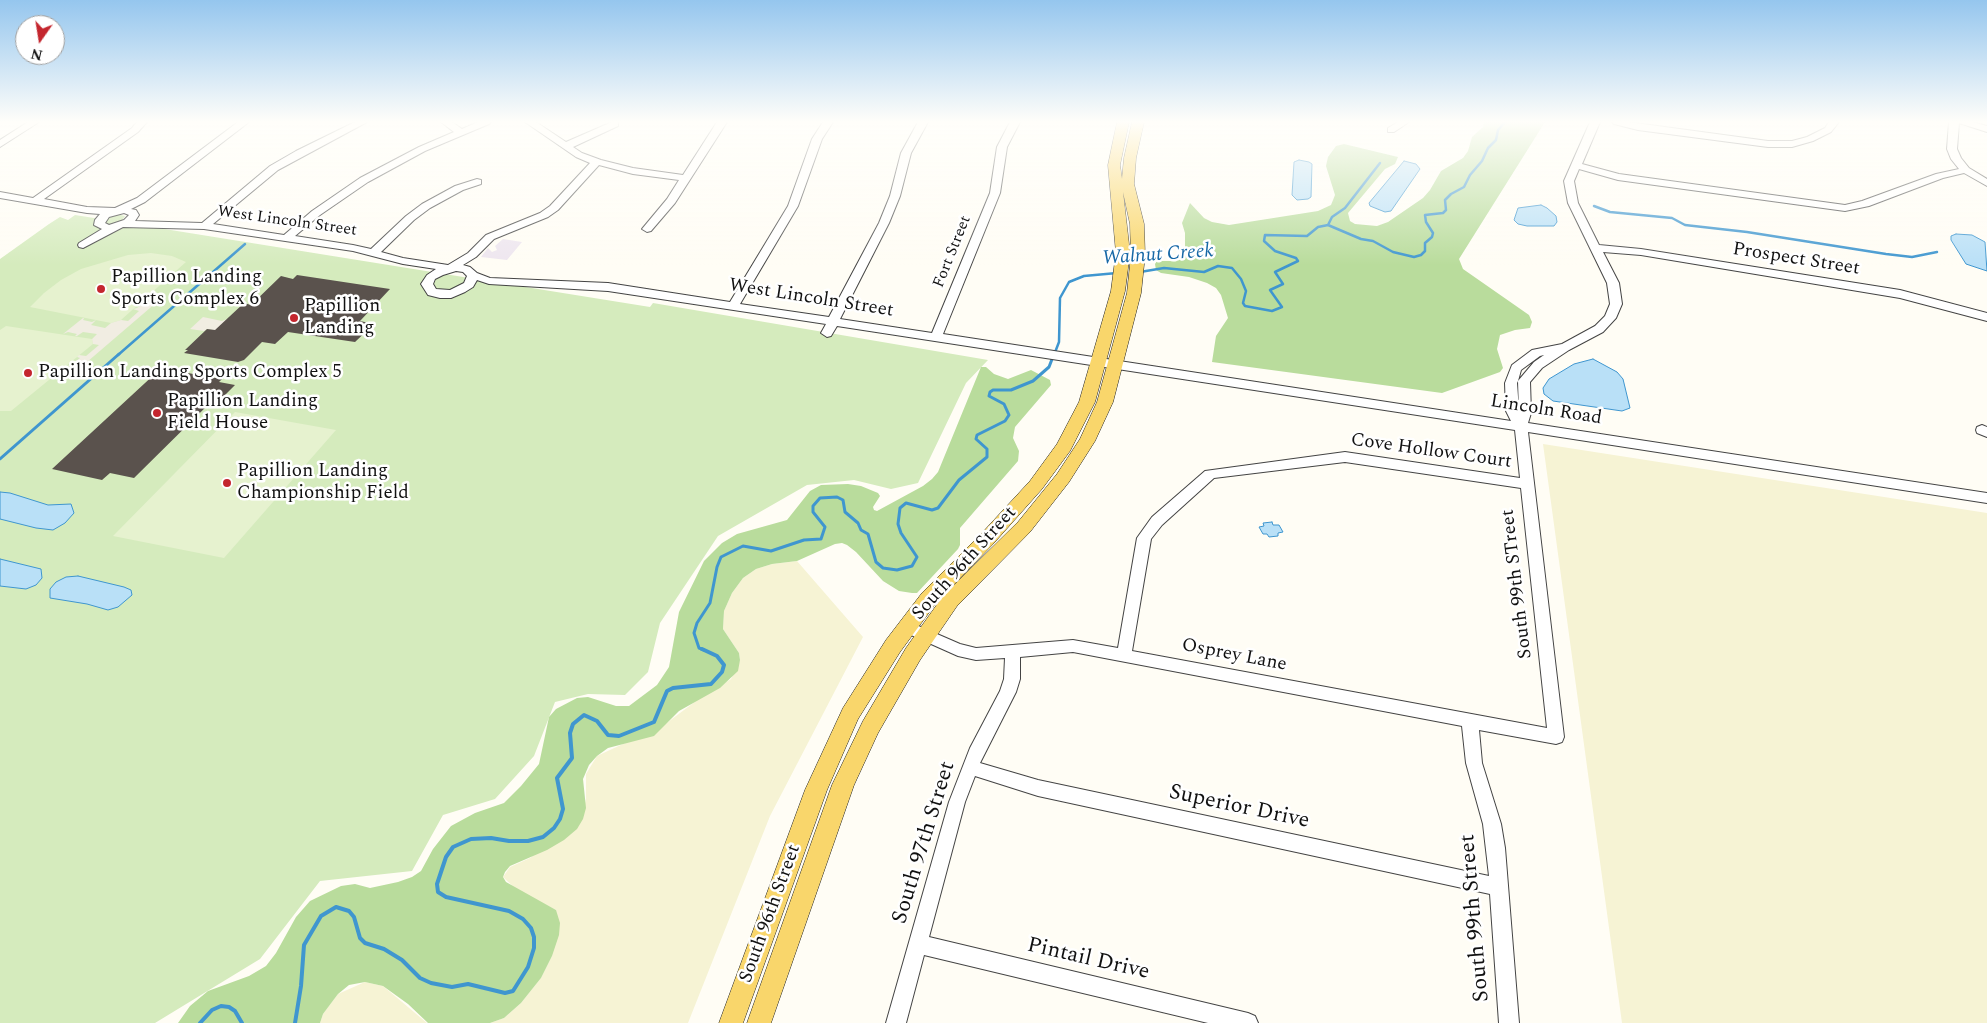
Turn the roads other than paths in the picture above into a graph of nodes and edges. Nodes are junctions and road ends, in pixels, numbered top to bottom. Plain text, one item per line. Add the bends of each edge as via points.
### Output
1 (78, 170) edge
2 (181, 170) edge
3 (272, 170) edge
4 (382, 170) edge
5 (588, 170) edge
6 (628, 170) edge
7 (691, 170) edge
8 (806, 170) edge
9 (902, 170) edge
10 (999, 170) edge
11 (1114, 170) edge
12 (1129, 170) edge
13 (1573, 170) edge
14 (1594, 170) edge
15 (1965, 170) joint
16 (686, 178) junction
17 (477, 182) dead end
18 (1987, 183) edge
19 (0, 195) edge
20 (35, 200) junction
21 (141, 200) junction
22 (87, 210) junction
23 (117, 211) junction
24 (133, 214) junction
25 (100, 223) junction
26 (124, 224) junction
27 (164, 224) junction
28 (204, 226) junction
29 (112, 228) junction
30 (647, 229) dead end
31 (287, 238) junction
32 (1597, 248) junction
33 (375, 252) junction
34 (472, 256) junction
35 (403, 261) junction
36 (450, 268) junction
37 (471, 273) junction
38 (427, 284) junction
39 (515, 284) junction
40 (461, 290) junction
41 (733, 306) junction
42 (1987, 317) edge
43 (833, 321) junction
44 (827, 333) dead end
45 (936, 337) junction
46 (1108, 365) junction
47 (1521, 426) junction
48 (1527, 484) junction
49 (1987, 498) edge
50 (907, 628) junction
51 (926, 636) junction
52 (1013, 651) junction
53 (1124, 655) junction
54 (1470, 721) junction
55 (1556, 737) joint
56 (970, 767) junction
57 (1499, 887) junction
58 (918, 944) junction
59 (1205, 1018) edge
60 (731, 1023) edge
61 (760, 1023) edge
62 (896, 1023) edge
63 (1248, 1023) edge
64 (1509, 1023) edge

1 - 20 street
2 - 21 street
3 - 28 street
4 - 31 street via 316,213
5 - 34 street via 554,208 490,238
6 - 16 street
7 - 16 street
8 - 41 street via 793,206
9 - 43 street via 884,222
10 - 45 street, Fort Street via 994,193
11 - 46 main road, South 96th Street via 1123,253
12 - 46 main road, South 96th Street via 1128,184 1137,224 1138,256 1134,293
13 - 32 street via 1569,181 1573,203
14 - 15 street via 1618,176 1845,208
15 - 18 street
16 - 30 street
17 - 33 street via 426,206
19 - 20 street
20 - 22 street
21 - 23 street
21 - 24 street
22 - 23 street
22 - 25 street
23 - 24 street
23 - 25 street
24 - 26 street
24 - 27 street, West Lincoln Street via 161,220
25 - 29 street
25 - 29 street via 83,245
26 - 27 street, West Lincoln Street
26 - 29 street
27 - 28 street, West Lincoln Street
28 - 31 street, West Lincoln Street
31 - 33 street, West Lincoln Street
32 - 42 street, Prospect Street via 1641,252 1900,294
32 - 47 street via 1615,290 1614,311 1599,329 1565,347 1536,354 1516,368 1511,383 1512,411
33 - 35 street, West Lincoln Street
34 - 36 street
34 - 37 street
35 - 36 street, West Lincoln Street
35 - 38 street, West Lincoln Street via 422,274
36 - 37 street via 461,268
36 - 38 street via 435,274
37 - 39 street, West Lincoln Street via 489,281
37 - 40 street via 469,285
38 - 40 street, West Lincoln Street via 432,292 440,294
39 - 40 street, West Lincoln Street
39 - 41 street, West Lincoln Street via 608,288
41 - 43 street, West Lincoln Street
43 - 44 street
43 - 45 street, West Lincoln Street
45 - 46 street, West Lincoln Street
46 - 47 street, Lincoln Road
46 - 50 main road, South 96th Street via 1093,386 1080,417 1049,468 988,538 929,598
46 - 51 main road, South 96th Street via 1112,384 1087,441 1063,478 1024,527 950,601
47 - 48 street, South 99th STreet
47 - 49 street, Lincoln Road
48 - 53 street, Cove Hollow Court via 1345,457 1210,474 1157,521 1144,538
48 - 55 street, South 99th STreet
50 - 51 street, Osprey Lane
50 - 60 main road, South 96th Street via 850,714 820,782
51 - 52 street, Osprey Lane via 976,654
51 - 61 main road, South 96th Street via 870,727 843,785
52 - 53 street, Osprey Lane via 1073,646
52 - 56 street, South 97th Street via 1008,692
53 - 54 street, Osprey Lane
54 - 55 street, Osprey Lane
54 - 57 street, South 99th Street via 1474,763 1495,840
56 - 57 street, Superior Drive via 1038,788
56 - 58 street, South 97th Street via 947,832
57 - 64 street, South 99th Street
58 - 59 street, Pintail Drive
58 - 62 street, South 97th Street
59 - 63 street, Pintail Drive

